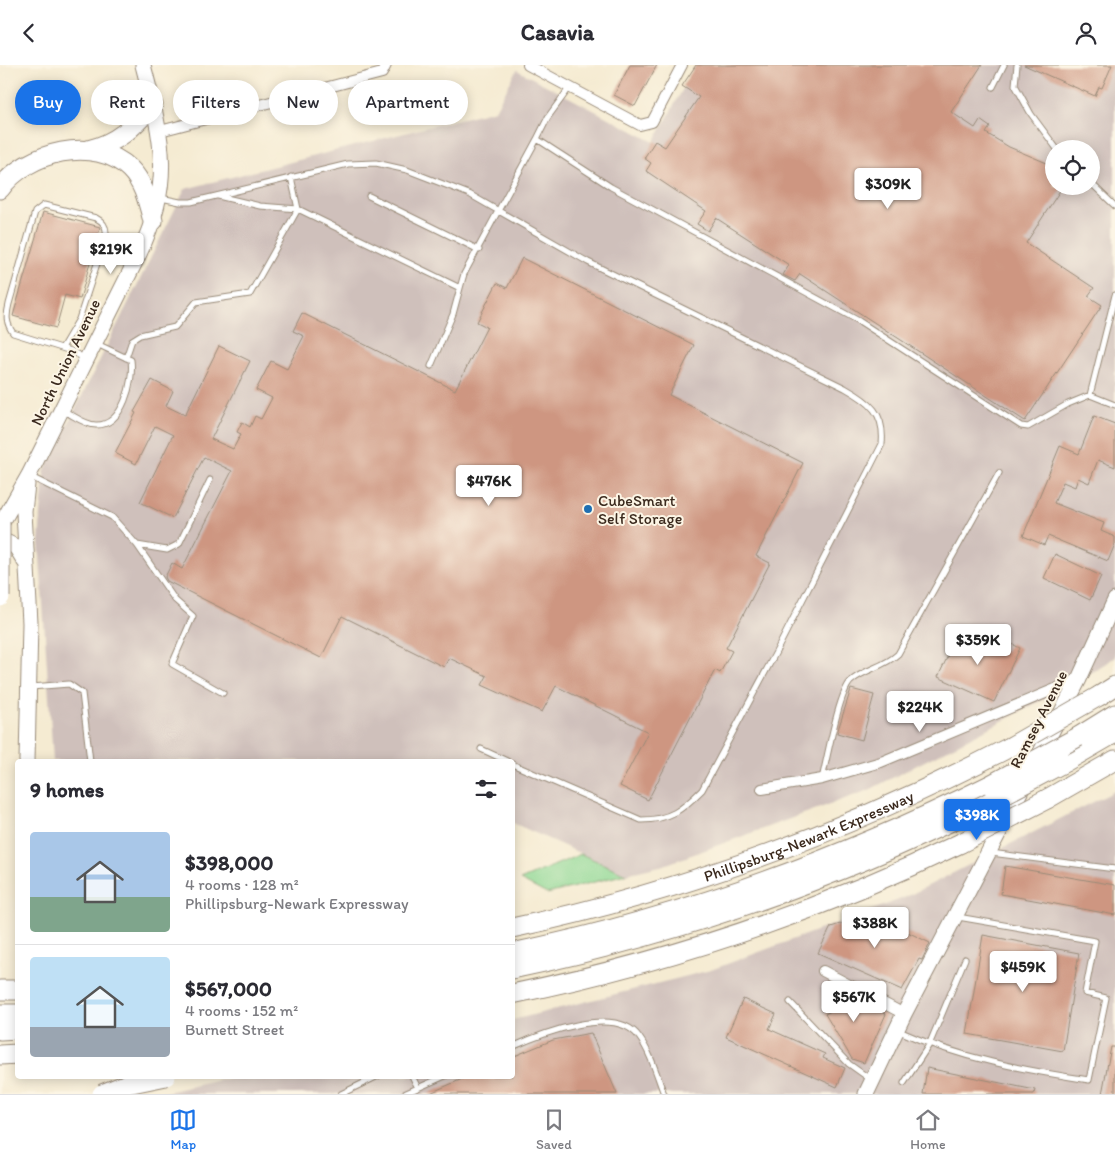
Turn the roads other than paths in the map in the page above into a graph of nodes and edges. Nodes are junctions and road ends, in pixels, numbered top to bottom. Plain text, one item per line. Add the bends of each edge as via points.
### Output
1 (142, 65) edge
2 (386, 65) edge
3 (528, 65) edge
4 (682, 65) edge
5 (1004, 65) edge
6 (1017, 65) edge
7 (146, 80) edge
8 (570, 87) junction
9 (993, 87) dead end
10 (132, 125) edge
11 (158, 125) edge
12 (160, 131) junction
13 (537, 139) junction
14 (1050, 140) edge
15 (79, 151) junction
16 (291, 177) junction
17 (0, 189) edge
18 (1100, 192) edge
19 (217, 195) junction
20 (369, 196) dead end
21 (159, 197) junction
22 (1115, 206) edge
23 (298, 209) junction
24 (500, 210) junction
25 (153, 221) junction
26 (478, 250) junction
27 (460, 288) junction
28 (1115, 295) edge
29 (94, 343) junction
30 (62, 348) junction
31 (126, 358) junction
32 (87, 359) junction
33 (431, 366) dead end
34 (1090, 395) junction
35 (1115, 405) edge
36 (61, 409) junction
37 (999, 473) dead end
38 (29, 475) junction
39 (210, 480) dead end
40 (0, 524) edge
41 (0, 539) edge
42 (137, 545) junction
43 (26, 563) junction
44 (0, 597) edge
45 (1115, 600) edge
46 (1078, 679) junction
47 (1115, 686) edge
48 (28, 687) junction
49 (223, 693) dead end
50 (1115, 714) edge
51 (1115, 733) edge
52 (481, 749) dead end
53 (27, 759) edge
54 (90, 759) edge
55 (503, 759) edge
56 (1115, 760) edge
57 (515, 765) edge
58 (822, 779) junction
59 (762, 789) dead end
60 (988, 853) junction
61 (1115, 869) edge
62 (955, 916) junction
63 (515, 927) edge
64 (515, 952) edge
65 (965, 959) dead end
66 (515, 968) edge
67 (823, 971) dead end
68 (0, 990) edge
69 (15, 990) edge
70 (515, 994) edge
71 (790, 1002) dead end
72 (0, 1014) edge
73 (15, 1014) edge
74 (904, 1014) junction
75 (15, 1029) edge
76 (0, 1030) edge
77 (896, 1030) junction
78 (929, 1045) junction
79 (515, 1046) edge
80 (145, 1079) edge
81 (153, 1079) edge
82 (372, 1079) edge
83 (414, 1079) edge
84 (438, 1079) edge
85 (904, 1083) dead end
86 (868, 1087) edge
87 (418, 1088) junction
88 (102, 1094) edge
89 (143, 1094) edge
90 (341, 1094) edge
91 (404, 1094) edge
92 (664, 1094) edge

1 - 7 street, North Union Avenue
2 - 12 street via 382,73
3 - 8 street
4 - 8 street via 652,122 647,125 640,125
5 - 9 lane
6 - 14 lane via 1015,85
8 - 13 lane via 548,117
10 - 15 highway via 118,139 104,146
11 - 12 street, North Union Avenue
12 - 21 street, North Union Avenue via 163,166
13 - 24 lane
13 - 34 lane via 611,187 859,321 1021,426 1028,427 1068,403
15 - 17 highway via 54,153 36,159 15,173
15 - 25 highway via 112,157 130,169 145,192
16 - 19 lane
16 - 23 lane
16 - 24 lane via 348,164 376,163 437,180
18 - 22 lane
19 - 21 lane via 185,202
19 - 23 lane via 260,206
20 - 26 lane
21 - 25 street, North Union Avenue
23 - 27 lane
23 - 31 lane via 250,294 196,302 175,327 132,340
24 - 26 lane
24 - 57 lane via 596,267 852,392 870,405 880,418 883,429 882,444 776,653 702,790 688,804 672,815 641,820
25 - 29 street, North Union Avenue
26 - 27 lane
27 - 33 lane
28 - 34 lane
29 - 31 lane
29 - 32 street, North Union Avenue
30 - 30 lane via 79,319 106,228 96,218 44,205 35,212 6,315 13,333
30 - 32 lane
31 - 36 lane via 131,360 130,386 122,405 109,421 103,425 91,425
32 - 36 street, North Union Avenue
34 - 35 lane
36 - 38 street, North Union Avenue
37 - 58 lane via 898,653 891,661 862,673 845,690
38 - 40 street, North Union Avenue
38 - 42 lane via 112,517
38 - 43 street via 24,512
39 - 42 lane via 178,544 167,550
40 - 44 highway, bridge
41 - 43 street via 16,547
42 - 49 lane via 176,600 194,616 172,664
43 - 48 street via 30,623
45 - 46 street, Ramsey Avenue
46 - 58 street via 881,762
46 - 60 street, Ramsey Avenue
47 - 63 highway, Phillipsburg-Newark Expressway, bridge via 1010,747 920,793 810,840 697,880 596,909
48 - 53 street
48 - 54 lane via 69,685 82,693
50 - 64 highway, Phillipsburg-Newark Expressway, bridge via 990,785 818,863 743,890 613,929
51 - 66 highway, bridge via 978,809 799,887 633,940
52 - 55 lane
56 - 70 highway, bridge via 961,843 824,903 658,958
58 - 59 street
60 - 61 lane
60 - 62 street, Ramsey Avenue
62 - 74 street, Ramsey Avenue
62 - 78 lane via 1095,941 1086,993 1106,998 1089,1080 1018,1068
65 - 78 lane
67 - 74 street
68 - 69 highway
71 - 86 lane
72 - 73 highway
74 - 77 street, Ramsey Avenue
75 - 76 highway
77 - 78 lane
77 - 86 street, Ramsey Avenue
78 - 85 lane
79 - 92 lane via 546,1032 613,1021 629,1028 640,1038
80 - 89 street
81 - 88 highway, bridge
82 - 90 lane
83 - 87 lane
84 - 87 lane
87 - 91 lane

